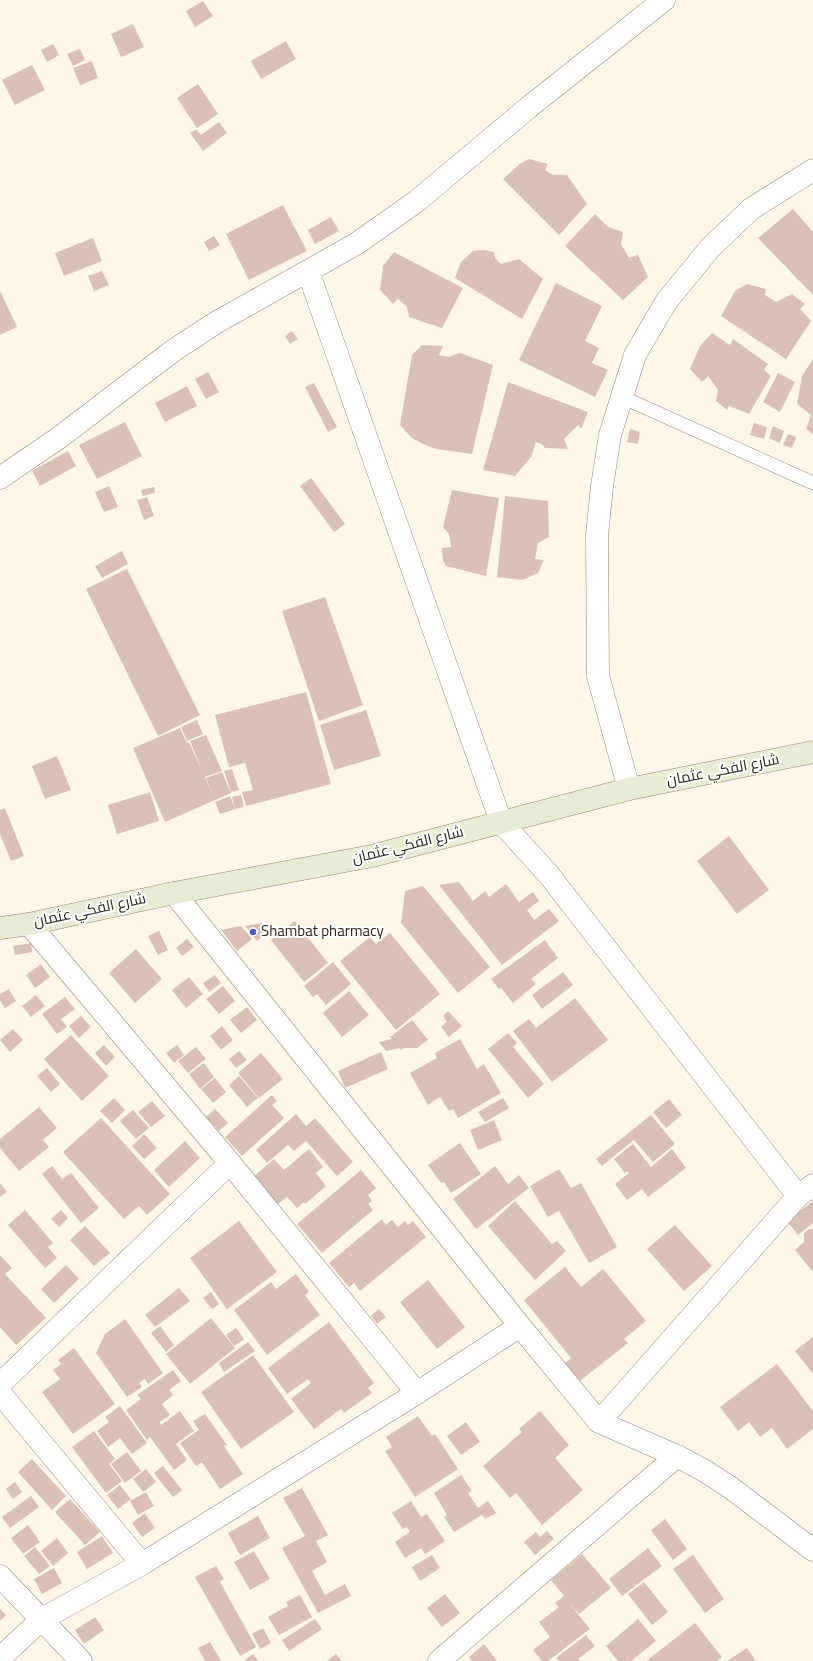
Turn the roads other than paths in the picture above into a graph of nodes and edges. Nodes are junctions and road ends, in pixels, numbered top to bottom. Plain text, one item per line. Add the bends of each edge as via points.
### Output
1 (664, 0) edge
2 (813, 170) edge
3 (308, 272) junction
4 (622, 397) junction
5 (0, 478) edge
6 (813, 483) edge
7 (813, 752) edge
8 (629, 789) junction
9 (501, 822) junction
10 (174, 893) junction
11 (29, 924) junction
12 (0, 928) edge
13 (230, 1163) junction
14 (805, 1191) edge
15 (520, 1326) junction
16 (0, 1384) edge
17 (0, 1393) edge
18 (417, 1393) junction
19 (599, 1422) junction
20 (677, 1456) junction
21 (813, 1550) edge
22 (142, 1564) junction
23 (0, 1576) edge
24 (42, 1619) junction
25 (0, 1658) edge
26 (446, 1659) edge
27 (81, 1661) edge

1 - 3 street via 528,107 417,201 356,244
2 - 4 street via 751,209 710,248 666,302 635,356
3 - 5 street via 217,322 174,350 60,437
3 - 9 street
4 - 6 lane
4 - 8 street via 610,435 602,486 597,535 596,637 598,676
7 - 8 street, شارع الفكي عثمان
8 - 9 street, شارع الفكي عثمان
9 - 10 street, شارع الفكي عثمان via 372,856
9 - 14 street via 548,875
10 - 11 street, شارع الفكي عثمان
10 - 15 street
11 - 12 street, شارع الفكي عثمان
11 - 13 street
13 - 16 street
13 - 18 street
14 - 19 street
15 - 18 street
15 - 19 street
17 - 22 street
18 - 22 street
19 - 20 street
20 - 21 street via 731,1488
20 - 26 street
22 - 24 street
23 - 24 street
24 - 25 street
24 - 27 street

